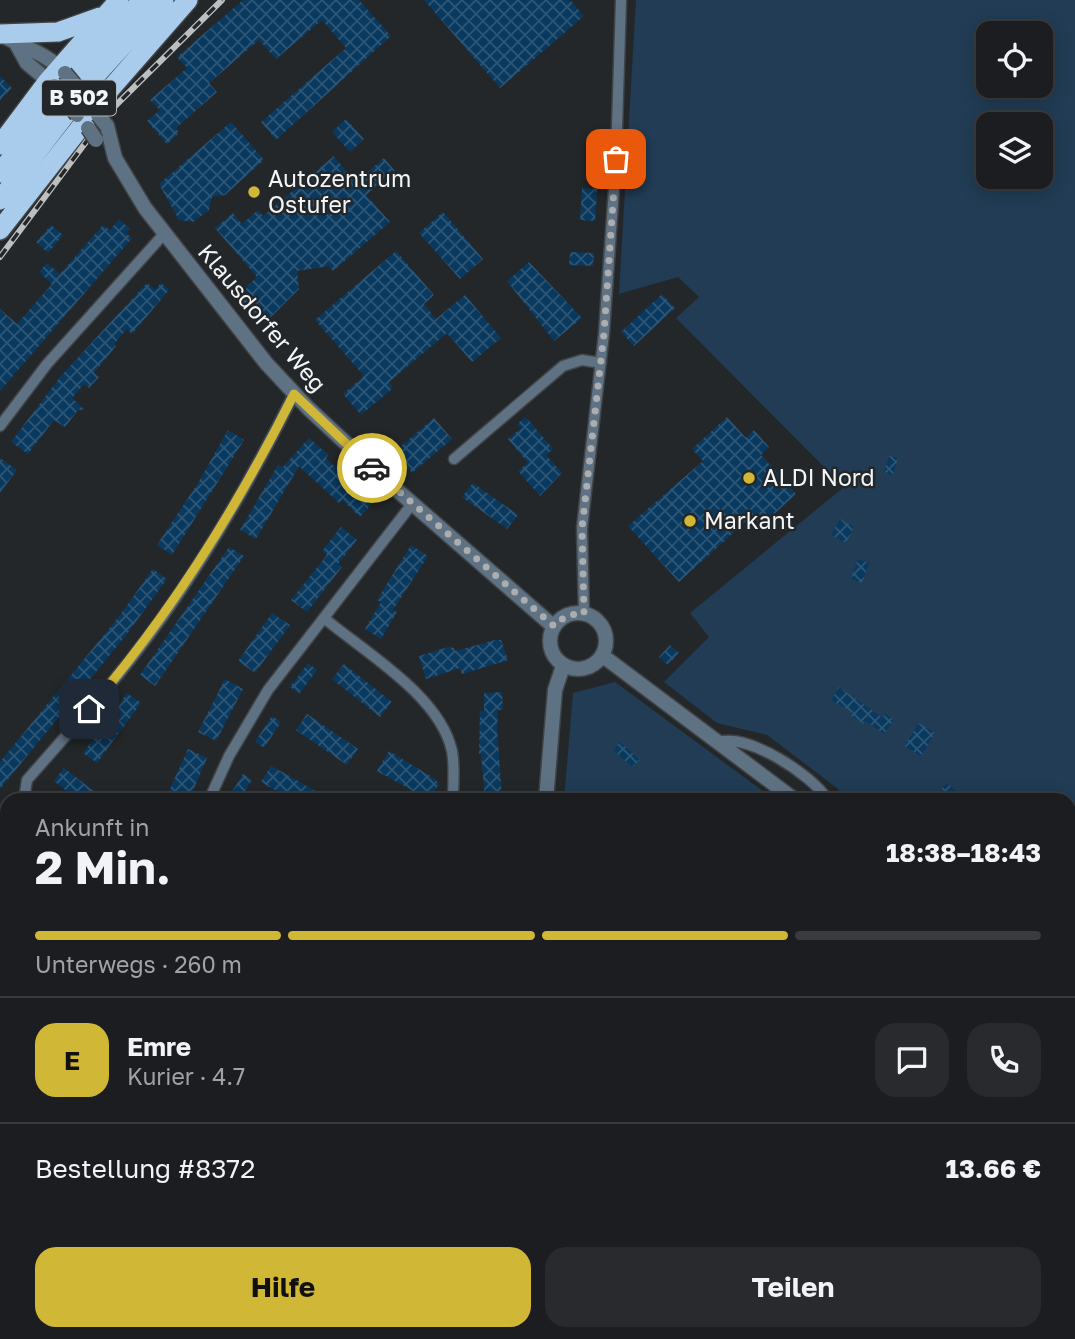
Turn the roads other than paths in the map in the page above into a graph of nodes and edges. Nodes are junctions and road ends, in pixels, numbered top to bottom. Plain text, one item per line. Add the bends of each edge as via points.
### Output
1 (142, 0) edge
2 (164, 0) edge
3 (188, 0) edge
4 (621, 0) edge
5 (113, 7) edge
6 (0, 34) edge
7 (57, 77) junction
8 (92, 120) junction
9 (0, 145) edge
10 (0, 173) edge
11 (0, 200) edge
12 (0, 230) edge
13 (163, 235) junction
14 (601, 363) junction
15 (294, 394) junction
16 (0, 426) edge
17 (454, 459) dead end
18 (412, 504) junction
19 (584, 614) junction
20 (324, 618) junction
21 (554, 626) junction
22 (603, 656) junction
23 (564, 666) junction
24 (719, 742) junction
25 (25, 793) edge
26 (212, 793) edge
27 (453, 793) edge
28 (547, 793) edge
29 (786, 793) edge
30 (819, 793) edge

1 - 10 highway, B 502
2 - 11 highway, B 502 via 96,75
3 - 8 highway
4 - 14 street via 616,159
5 - 6 highway via 68,30
5 - 7 highway
6 - 7 street, Klausdorfer Weg via 38,51
7 - 8 street, Klausdorfer Weg, bridge
7 - 9 highway
8 - 12 highway
8 - 13 street, Klausdorfer Weg
13 - 15 street, Klausdorfer Weg
13 - 16 street via 47,364
14 - 17 street via 582,360 563,366
14 - 19 street via 583,517
15 - 18 street, Klausdorfer Weg
15 - 25 street via 261,460 198,563 120,673 27,780
18 - 20 street
18 - 21 street, Klausdorfer Weg
19 - 21 street via 567,615
19 - 22 street via 603,628
20 - 26 street via 268,690
20 - 27 street via 434,712 453,753
21 - 23 street via 551,648
22 - 23 street via 585,669
22 - 24 street
23 - 28 street via 555,690
24 - 29 street
24 - 30 street via 732,738 767,750

